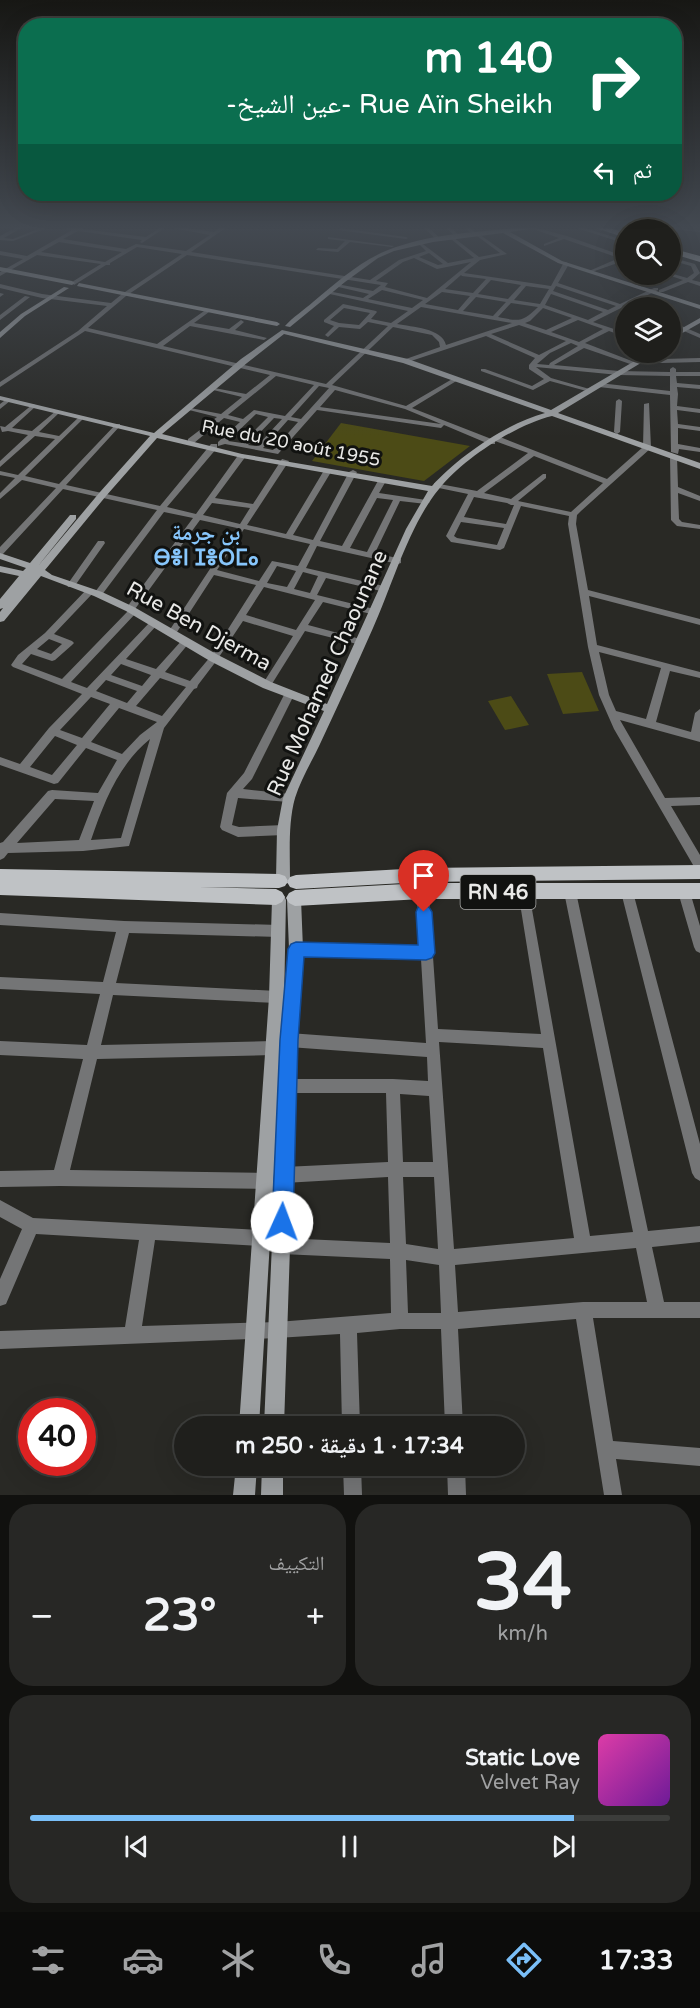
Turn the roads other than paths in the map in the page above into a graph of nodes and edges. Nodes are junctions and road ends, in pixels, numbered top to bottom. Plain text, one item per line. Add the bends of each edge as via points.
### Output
1 (27, 297) joint
2 (31, 297) edge
3 (47, 297) edge
4 (121, 297) edge
5 (126, 297) edge
6 (318, 297) edge
7 (323, 297) edge
8 (348, 297) edge
9 (370, 297) edge
10 (416, 297) edge
11 (433, 297) edge
12 (473, 297) edge
13 (486, 297) edge
14 (514, 297) edge
15 (547, 297) edge
16 (572, 297) edge
17 (585, 297) edge
18 (676, 297) edge
19 (54, 298) junction
20 (366, 300) junction
21 (428, 300) junction
22 (511, 301) junction
23 (421, 304) junction
24 (110, 305) junction
25 (615, 305) edge
26 (700, 305) edge
27 (542, 306) junction
28 (359, 308) junction
29 (413, 310) junction
30 (615, 310) edge
31 (460, 311) junction
32 (608, 312) junction
33 (205, 313) junction
34 (495, 317) junction
35 (0, 318) edge
36 (578, 318) junction
37 (368, 320) junction
38 (700, 320) edge
39 (241, 322) junction
40 (588, 322) junction
41 (520, 323) junction
42 (191, 324) junction
43 (338, 325) junction
44 (391, 326) junction
45 (700, 326) edge
46 (681, 327) edge
47 (281, 328) junction
48 (609, 328) junction
49 (84, 329) junction
50 (615, 330) edge
51 (688, 330) junction
52 (230, 331) junction
53 (547, 332) junction
54 (681, 333) edge
55 (486, 334) junction
56 (328, 335) junction
57 (681, 335) edge
58 (0, 336) edge
59 (700, 336) edge
60 (264, 338) junction
61 (578, 343) junction
62 (157, 347) junction
63 (367, 347) junction
64 (443, 349) junction
65 (539, 357) junction
66 (409, 360) junction
67 (681, 360) edge
68 (700, 360) edge
69 (532, 363) junction
70 (631, 363) edge
71 (552, 364) junction
72 (235, 365) junction
73 (622, 368) junction
74 (483, 370) dead end
75 (673, 371) junction
76 (700, 371) edge
77 (275, 374) junction
78 (456, 379) junction
79 (549, 380) junction
80 (318, 384) junction
81 (0, 385) edge
82 (599, 385) junction
83 (674, 385) junction
84 (331, 387) junction
85 (700, 387) edge
86 (211, 388) junction
87 (581, 388) junction
88 (590, 390) junction
89 (675, 394) junction
90 (245, 396) junction
91 (4, 399) edge
92 (619, 401) dead end
93 (395, 404) junction
94 (647, 404) dead end
95 (33, 406) junction
96 (0, 407) edge
97 (187, 408) junction
98 (315, 408) junction
99 (407, 408) junction
100 (675, 408) junction
101 (548, 411) junction
102 (700, 411) edge
103 (57, 412) junction
104 (273, 415) junction
105 (220, 416) junction
106 (82, 417) junction
107 (287, 418) junction
108 (387, 419) junction
109 (244, 421) junction
110 (303, 421) junction
111 (118, 425) junction
112 (675, 426) junction
113 (456, 429) junction
114 (700, 429) edge
115 (2, 431) edge
116 (150, 432) junction
117 (617, 432) junction
118 (33, 434) junction
119 (60, 438) junction
120 (191, 441) junction
121 (494, 441) junction
122 (646, 445) junction
123 (217, 446) junction
124 (243, 446) junction
125 (258, 449) junction
126 (700, 450) edge
127 (675, 452) junction
128 (533, 453) junction
129 (242, 456) junction
130 (700, 461) edge
131 (284, 462) junction
132 (0, 465) edge
133 (700, 466) edge
134 (327, 472) junction
135 (0, 473) edge
136 (352, 474) junction
137 (543, 476) dead end
138 (22, 477) junction
139 (382, 481) junction
140 (608, 482) junction
141 (63, 485) junction
142 (435, 487) junction
143 (675, 489) junction
144 (99, 493) junction
145 (374, 495) junction
146 (474, 495) junction
147 (0, 497) edge
148 (398, 498) junction
149 (700, 499) edge
150 (210, 500) junction
151 (426, 502) junction
152 (515, 504) junction
153 (163, 507) junction
154 (256, 507) junction
155 (573, 515) junction
156 (198, 516) junction
157 (459, 519) junction
158 (244, 526) junction
159 (510, 527) junction
160 (700, 527) edge
161 (289, 536) junction
162 (101, 543) dead end
163 (317, 543) junction
164 (345, 549) junction
165 (0, 554) edge
166 (370, 554) junction
167 (398, 561) junction
168 (302, 568) junction
169 (0, 569) edge
170 (213, 572) junction
171 (35, 573) junction
172 (323, 574) junction
173 (262, 584) junction
174 (71, 585) junction
175 (385, 589) junction
176 (290, 591) junction
177 (94, 592) junction
178 (584, 592) junction
179 (316, 598) junction
180 (0, 606) edge
181 (131, 610) junction
182 (375, 612) junction
183 (241, 617) junction
184 (0, 619) edge
185 (700, 622) edge
186 (154, 623) junction
187 (301, 630) junction
188 (172, 633) junction
189 (48, 635) junction
190 (186, 641) junction
191 (361, 642) junction
192 (593, 647) junction
193 (30, 650) junction
194 (214, 658) junction
195 (120, 660) junction
196 (667, 665) junction
197 (158, 673) junction
198 (700, 675) edge
199 (104, 676) junction
200 (64, 683) junction
201 (267, 685) junction
202 (194, 686) junction
203 (144, 690) junction
204 (90, 692) junction
205 (289, 695) junction
206 (117, 703) junction
207 (129, 707) junction
208 (330, 709) junction
209 (700, 713) edge
210 (613, 714) junction
211 (162, 724) junction
212 (650, 724) junction
213 (53, 731) junction
214 (698, 739) edge
215 (82, 743) junction
216 (125, 759) junction
217 (0, 761) edge
218 (22, 769) junction
219 (54, 780) junction
220 (232, 793) junction
221 (52, 794) junction
222 (100, 797) junction
223 (289, 798) junction
224 (700, 801) edge
225 (664, 802) junction
226 (284, 830) junction
227 (83, 846) junction
228 (2, 850) edge
229 (700, 866) edge
230 (700, 872) edge
231 (0, 876) edge
232 (422, 883) junction
233 (0, 888) edge
234 (286, 891) junction
235 (524, 891) junction
236 (692, 891) edge
237 (570, 892) junction
238 (627, 892) junction
239 (0, 919) edge
240 (124, 927) junction
241 (279, 931) junction
242 (700, 947) edge
243 (296, 949) junction
244 (426, 953) junction
245 (0, 983) edge
246 (110, 989) junction
247 (277, 996) junction
248 (432, 1035) junction
249 (289, 1040) junction
250 (548, 1041) junction
251 (0, 1048) edge
252 (273, 1048) junction
253 (434, 1051) junction
254 (93, 1052) junction
255 (287, 1086) junction
256 (393, 1086) junction
257 (435, 1089) junction
258 (396, 1169) junction
259 (441, 1170) junction
260 (700, 1173) edge
261 (284, 1175) junction
262 (60, 1178) junction
263 (0, 1179) edge
264 (265, 1180) junction
265 (0, 1208) edge
266 (31, 1226) junction
267 (148, 1232) junction
268 (700, 1234) edge
269 (262, 1238) junction
270 (643, 1240) junction
271 (584, 1245) junction
272 (282, 1246) junction
273 (399, 1251) junction
274 (447, 1258) junction
275 (0, 1298) edge
276 (583, 1310) junction
277 (657, 1310) junction
278 (700, 1310) edge
279 (400, 1321) junction
280 (449, 1321) junction
281 (348, 1325) junction
282 (257, 1330) junction
283 (277, 1330) junction
284 (132, 1335) junction
285 (0, 1340) edge
286 (250, 1416) edge
287 (274, 1416) edge
288 (351, 1416) edge
289 (454, 1416) edge
290 (605, 1449) junction
291 (700, 1457) edge
292 (246, 1476) edge
293 (273, 1476) edge
294 (352, 1476) edge
295 (456, 1476) edge
296 (244, 1495) edge
297 (272, 1495) edge
298 (353, 1495) edge
299 (457, 1495) edge
300 (613, 1495) edge

1 - 2 street
1 - 35 street
3 - 19 street
4 - 24 street
5 - 33 street
6 - 47 street
7 - 47 street
8 - 20 street
9 - 20 street
10 - 21 street
11 - 21 street
12 - 31 street
13 - 22 street
14 - 22 street
15 - 27 street
16 - 32 street
17 - 25 street
18 - 26 street
19 - 24 street
19 - 58 street
20 - 28 street
20 - 29 street
21 - 23 street
22 - 27 street
22 - 34 street
23 - 29 street
23 - 31 street
24 - 49 street
27 - 36 street
27 - 41 street
28 - 37 street via 374,312
28 - 43 street via 343,306 326,321
29 - 44 street
30 - 32 street
31 - 34 street
32 - 40 street
33 - 39 street
33 - 42 street
33 - 47 street
34 - 41 street
36 - 40 street
36 - 53 street
37 - 43 street via 358,328
37 - 44 street
38 - 51 street
39 - 47 street
39 - 52 street
40 - 48 street
41 - 53 street
41 - 55 street
42 - 52 street
42 - 62 street
43 - 56 street
44 - 63 street
44 - 64 street via 434,334
45 - 51 street
46 - 51 street
47 - 56 street
47 - 60 street
47 - 63 street
47 - 72 street
48 - 50 street
48 - 61 street
49 - 62 street
49 - 81 street
51 - 54 street
51 - 57 street
51 - 59 street
52 - 60 street
53 - 61 street
55 - 64 street
55 - 65 street
56 - 63 street
60 - 72 street
61 - 65 street
61 - 71 street
61 - 73 street
62 - 72 street
63 - 66 street
63 - 84 street
64 - 66 street
65 - 69 street
66 - 78 street
66 - 101 street
67 - 68 street
69 - 71 street
69 - 73 street
69 - 79 street via 534,372
70 - 73 street
71 - 73 street
72 - 77 street
72 - 86 street
72 - 116 street
73 - 75 street
73 - 82 street
73 - 87 street
74 - 79 street via 533,388
75 - 76 street
75 - 83 street
77 - 80 street
77 - 90 street
78 - 99 street
78 - 101 street
79 - 87 street
80 - 84 street
80 - 107 street
82 - 88 street
82 - 89 street
83 - 85 street
83 - 89 street
84 - 93 street
84 - 98 street
86 - 90 street
86 - 97 street
87 - 88 street
87 - 101 street
88 - 101 street
89 - 100 street
90 - 105 street
91 - 95 street, Rue du 20 août 1955
91 - 96 street
92 - 117 street
93 - 99 street
93 - 108 street
94 - 122 street
95 - 103 street, Rue du 20 août 1955
95 - 115 street
97 - 105 street
97 - 116 street
98 - 108 street
98 - 110 street
99 - 113 street
100 - 102 street
100 - 112 street
101 - 117 street
101 - 121 street
101 - 122 street
103 - 106 street, Rue du 20 août 1955
103 - 118 street
104 - 107 street
104 - 109 street via 256,412
104 - 124 street
105 - 109 street
105 - 120 street
106 - 111 street, Rue du 20 août 1955
106 - 119 street
107 - 110 street
107 - 125 street
108 - 113 street
109 - 123 street
110 - 125 street via 275,452
111 - 116 street, Rue du 20 août 1955
111 - 141 street
112 - 114 street
112 - 127 street
113 - 121 street
115 - 118 street
116 - 120 street, Rue du 20 août 1955
116 - 123 street, Rue du 20 août 1955
116 - 144 street
117 - 122 street
118 - 119 street
118 - 132 street
119 - 138 street
120 - 123 street, Rue du 20 août 1955
121 - 128 street
121 - 142 street
122 - 127 street
122 - 140 street
123 - 124 street
123 - 129 street, Rue du 20 août 1955
123 - 131 street, Rue du 20 août 1955
123 - 153 street
124 - 125 street
126 - 127 street
127 - 130 street
127 - 133 street
127 - 143 street
128 - 140 street
128 - 146 street
129 - 131 street, Rue du 20 août 1955
129 - 150 street
131 - 134 street, Rue du 20 août 1955
131 - 136 street, Rue du 20 août 1955
131 - 154 street
134 - 136 street, Rue du 20 août 1955
134 - 161 street
135 - 138 street
136 - 139 street, Rue du 20 août 1955
136 - 142 street, Rue du 20 août 1955
136 - 163 street
137 - 152 street
138 - 141 street
138 - 147 street
139 - 142 street, Rue du 20 août 1955
139 - 145 street
140 - 155 street
141 - 144 street
141 - 165 street
142 - 146 street
142 - 151 street, Rue Mohamed Chaounane
143 - 149 street
143 - 160 street via 675,520
144 - 153 street
144 - 171 street
145 - 148 street
145 - 164 street
146 - 152 street
146 - 157 street
148 - 151 street
148 - 166 street
150 - 154 street
150 - 156 street
151 - 167 street, Rue Mohamed Chaounane
152 - 155 street
152 - 159 street
153 - 156 street
153 - 177 street
154 - 158 street
155 - 178 street
156 - 158 street
156 - 181 street
157 - 159 street
157 - 159 street via 450,538 493,548 504,545
158 - 161 street
158 - 170 street
161 - 163 street
162 - 174 street
163 - 164 street
163 - 168 street
164 - 166 street
165 - 171 street
166 - 167 street
167 - 175 street, Rue Mohamed Chaounane
168 - 172 street
168 - 173 street via 275,563
168 - 176 street
169 - 171 street
170 - 173 street
170 - 188 street
171 - 174 street, Rue Ben Djerma
171 - 180 street
171 - 184 street
172 - 175 street
172 - 179 street
173 - 176 street
173 - 183 street
174 - 177 street, Rue Ben Djerma
175 - 182 street, Rue Mohamed Chaounane
176 - 179 street
177 - 181 street, Rue Ben Djerma
177 - 189 street
178 - 185 street
178 - 192 street
179 - 182 street
179 - 187 street
181 - 186 street, Rue Ben Djerma
181 - 200 street
182 - 191 street, Rue Mohamed Chaounane
183 - 187 street
183 - 194 street
186 - 188 street, Rue Ben Djerma
186 - 195 street
187 - 191 street
187 - 201 street
188 - 190 street, Rue Ben Djerma
189 - 193 street
189 - 193 street via 69,644 52,658
190 - 194 street, Rue Ben Djerma
190 - 197 street
191 - 208 street, Rue Mohamed Chaounane
192 - 196 street
192 - 210 street via 604,695
193 - 200 street via 16,665
194 - 201 street, Rue Ben Djerma
194 - 202 street
195 - 197 street
195 - 199 street
196 - 198 street
196 - 212 street
197 - 202 street
197 - 203 street
199 - 203 street
199 - 204 street
200 - 204 street
201 - 205 street, Rue Ben Djerma
202 - 211 street
203 - 207 street
204 - 206 street
204 - 213 street
205 - 208 street, Rue Ben Djerma
205 - 220 street via 248,776
206 - 207 street
206 - 215 street
207 - 211 street
208 - 223 street, Rue Mohamed Chaounane
209 - 214 street
210 - 212 street
210 - 225 street
211 - 216 street
211 - 227 street via 126,843
212 - 214 street
213 - 215 street
213 - 218 street
215 - 216 street
215 - 219 street
216 - 222 street
217 - 218 street
218 - 219 street
219 - 221 street
220 - 223 street
220 - 226 street via 226,827 229,830
221 - 222 street
221 - 228 street
222 - 227 street
223 - 226 street, Rue Mohamed Chaounane
224 - 225 street
225 - 229 street
226 - 234 street, Rue Mohamed Chaounane
227 - 228 street
230 - 232 main road, RN 46
231 - 234 main road, RN 46
232 - 234 main road, RN 46
232 - 235 main road, RN 46
232 - 244 street
233 - 234 main road, RN 46
234 - 241 street
234 - 243 street
235 - 237 main road, RN 46
235 - 250 street
236 - 238 main road, RN 46
236 - 242 street
237 - 238 main road, RN 46
237 - 270 street
238 - 260 street
239 - 240 street
240 - 241 street
240 - 246 street
241 - 247 street
243 - 244 street
243 - 249 street
244 - 248 street
245 - 246 street
246 - 247 street
246 - 254 street
247 - 252 street
248 - 250 street
248 - 253 street
249 - 253 street
249 - 255 street
250 - 271 street
251 - 254 street
252 - 254 street
252 - 264 street
253 - 257 street
254 - 262 street
255 - 256 street
255 - 261 street
256 - 257 street
256 - 258 street
257 - 259 street
258 - 259 street
258 - 261 street
258 - 273 street
259 - 274 street
261 - 272 street
262 - 263 street
262 - 264 street
264 - 269 street
265 - 266 street
266 - 267 street
266 - 275 street
267 - 269 street
267 - 284 street
268 - 270 street
269 - 282 street
270 - 271 street
270 - 277 street
271 - 274 street
272 - 273 street
272 - 283 street
273 - 274 street
273 - 279 street
274 - 280 street
276 - 277 street
276 - 280 street
276 - 290 street
277 - 278 street
279 - 280 street
279 - 281 street
280 - 289 street
281 - 283 street
281 - 288 street
282 - 283 street
282 - 284 street
282 - 286 street
283 - 287 street
284 - 285 street
290 - 291 street
290 - 300 street
292 - 296 street
293 - 297 street
294 - 298 street
295 - 299 street

